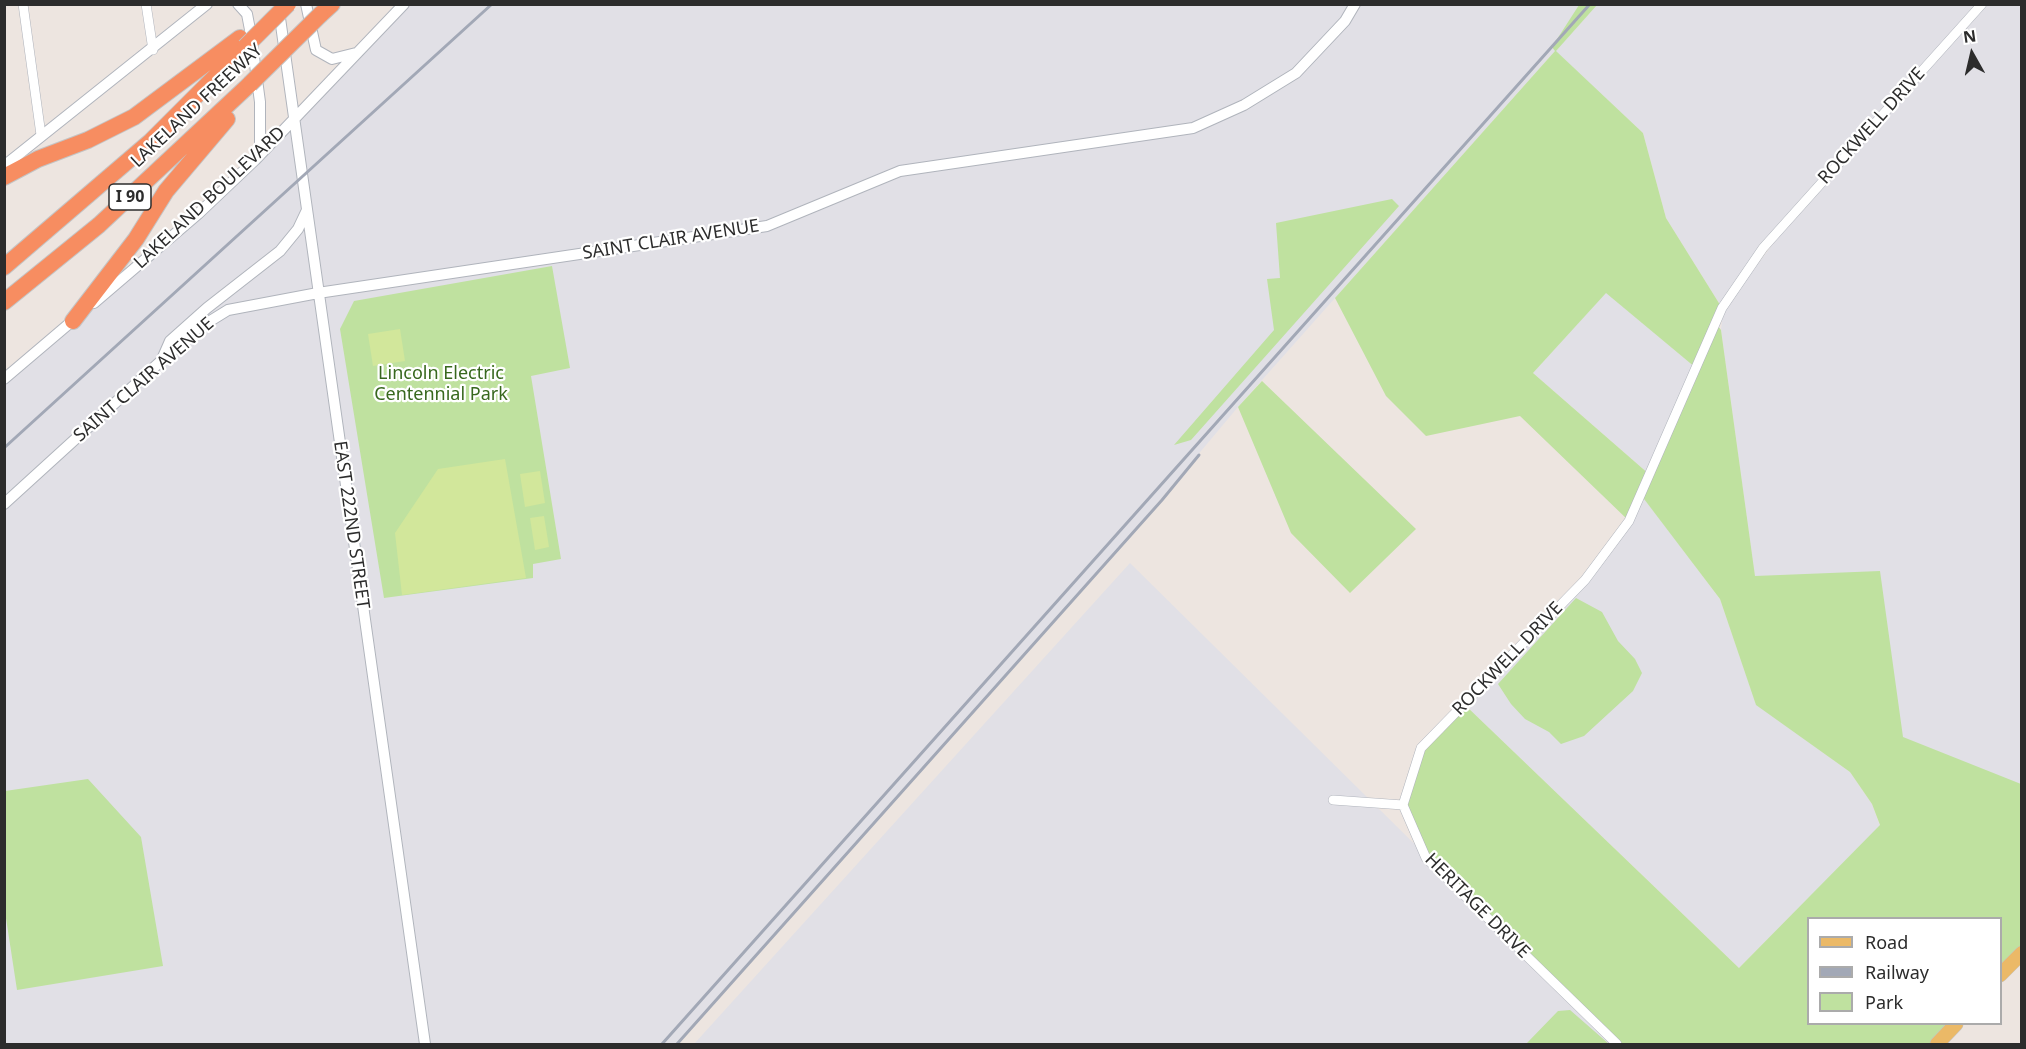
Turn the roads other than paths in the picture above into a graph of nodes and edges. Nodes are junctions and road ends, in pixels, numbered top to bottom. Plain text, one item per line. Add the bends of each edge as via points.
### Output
1 (23, 4) edge
2 (146, 4) edge
3 (207, 4) edge
4 (238, 4) edge
5 (280, 4) edge
6 (288, 4) edge
7 (306, 4) edge
8 (404, 4) edge
9 (1355, 4) edge
10 (1982, 4) edge
11 (326, 10) edge
12 (244, 42) junction
13 (153, 50) junction
14 (359, 52) junction
15 (250, 84) junction
16 (295, 119) junction
17 (41, 135) junction
18 (260, 155) junction
19 (4, 166) edge
20 (4, 177) edge
21 (308, 210) junction
22 (4, 267) edge
23 (318, 293) junction
24 (4, 302) edge
25 (73, 321) junction
26 (162, 361) junction
27 (4, 379) edge
28 (4, 504) edge
29 (1333, 800) dead end
30 (1403, 805) junction
31 (2022, 952) edge
32 (2002, 974) edge
33 (1954, 1025) edge
34 (425, 1044) edge
35 (1617, 1044) edge
36 (1937, 1044) edge

1 - 17 street
2 - 13 street
3 - 13 street
4 - 18 street via 247,14 251,35 261,112
5 - 12 highway
5 - 16 street, EAST 222ND STREET
6 - 12 highway, LAKELAND FREEWAY / I 90, bridge
7 - 14 street via 313,44 321,55 332,58
8 - 14 street, LAKELAND BOULEVARD
9 - 23 street, SAINT CLAIR AVENUE via 1345,21 1296,73 1244,105 1193,128 900,171 767,226
10 - 30 street, ROCKWELL DRIVE via 1763,248 1722,308 1629,521 1585,580 1421,748
11 - 15 highway, LAKELAND FREEWAY / I 90, bridge
12 - 20 highway via 134,117
12 - 22 highway, LAKELAND FREEWAY / I 90 via 151,141
13 - 17 street
14 - 16 street, LAKELAND BOULEVARD
15 - 24 highway, LAKELAND FREEWAY / I 90 via 99,225
15 - 25 highway via 230,115 165,191 136,239
16 - 18 street, LAKELAND BOULEVARD
16 - 21 street, EAST 222ND STREET
17 - 19 street
18 - 25 street, LAKELAND BOULEVARD
21 - 23 street, EAST 222ND STREET
21 - 26 street via 285,246 170,341
23 - 26 street, SAINT CLAIR AVENUE via 228,310 194,331
23 - 34 street, EAST 222ND STREET
25 - 27 street, LAKELAND BOULEVARD
26 - 28 street, SAINT CLAIR AVENUE
29 - 30 street
30 - 35 street, HERITAGE DRIVE via 1426,858
31 - 32 main road
33 - 36 main road

